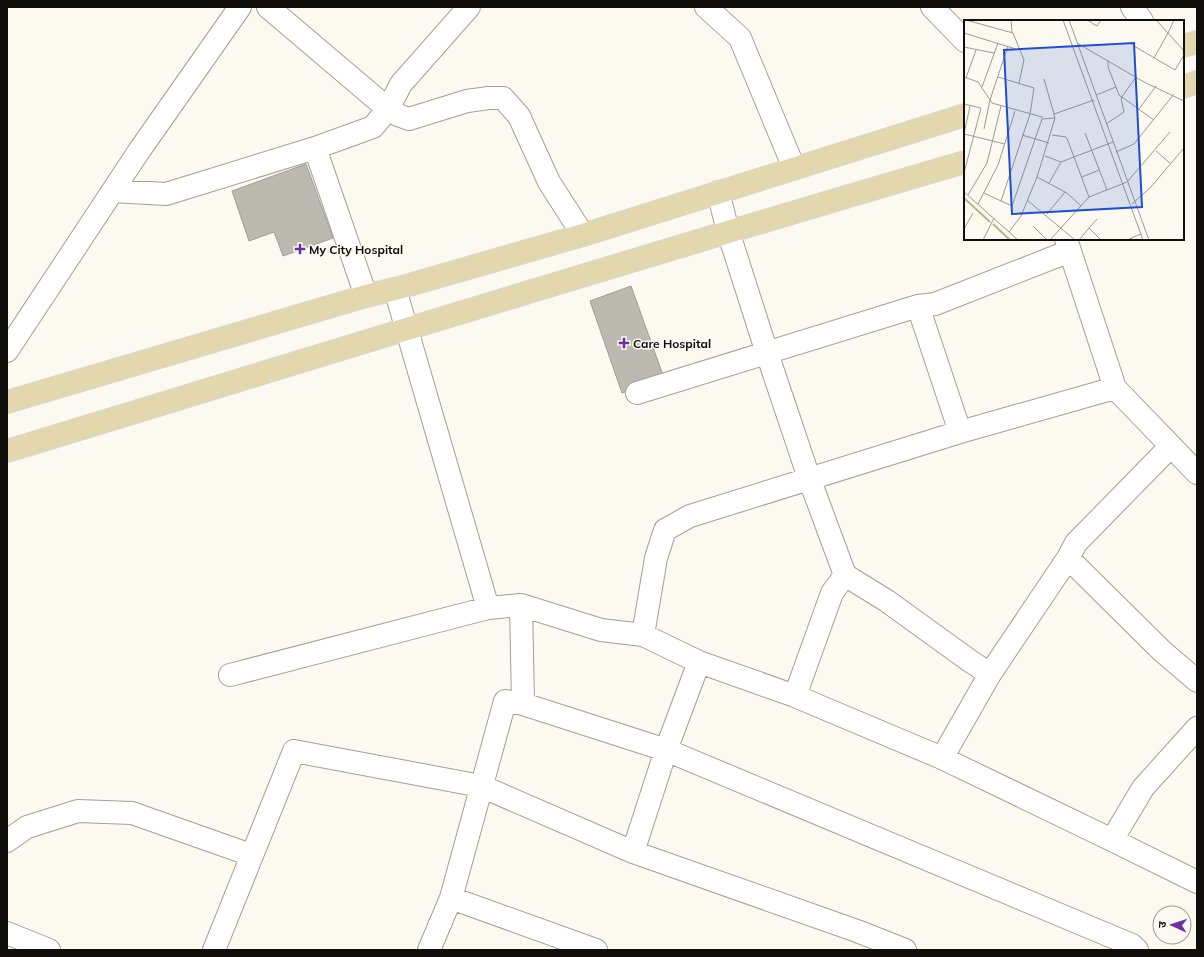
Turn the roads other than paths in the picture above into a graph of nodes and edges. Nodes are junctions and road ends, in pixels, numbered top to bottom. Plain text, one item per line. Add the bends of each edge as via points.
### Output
1 (240, 7) edge
2 (268, 7) edge
3 (470, 7) edge
4 (706, 7) edge
5 (932, 7) edge
6 (1132, 7) edge
7 (1141, 20) edge
8 (964, 40) edge
9 (1197, 42) edge
10 (1184, 46) edge
11 (388, 109) junction
12 (964, 115) edge
13 (315, 148) junction
14 (964, 162) edge
15 (794, 168) junction
16 (113, 191) junction
17 (718, 192) junction
18 (728, 231) junction
19 (583, 235) junction
20 (1068, 245) edge
21 (395, 289) junction
22 (366, 296) junction
23 (918, 306) junction
24 (407, 330) junction
25 (7, 352) edge
26 (767, 353) junction
27 (1114, 388) junction
28 (637, 393) dead end
29 (7, 402) edge
30 (960, 432) junction
31 (1171, 446) junction
32 (7, 451) edge
33 (1197, 473) edge
34 (810, 478) junction
35 (1068, 558) junction
36 (845, 575) junction
37 (521, 605) junction
38 (488, 608) junction
39 (643, 635) junction
40 (699, 662) junction
41 (990, 674) junction
42 (230, 675) dead end
43 (1197, 681) edge
44 (795, 696) junction
45 (523, 704) junction
46 (1197, 728) edge
47 (666, 750) junction
48 (942, 758) junction
49 (481, 786) junction
50 (1112, 840) junction
51 (7, 841) edge
52 (634, 852) junction
53 (251, 855) junction
54 (1197, 882) edge
55 (451, 898) junction
56 (7, 933) edge
57 (49, 950) edge
58 (214, 950) edge
59 (429, 950) edge
60 (596, 950) edge
61 (904, 950) edge
62 (1137, 950) edge

1 - 16 street
2 - 11 street
3 - 11 street via 401,84
4 - 15 street via 740,38
5 - 8 street
6 - 7 street
9 - 10 main road
11 - 13 street via 373,127
11 - 19 street via 409,119 467,102 503,98 519,116 549,182
12 - 15 main road
13 - 16 street via 166,194
13 - 22 street
14 - 18 main road
15 - 17 main road
16 - 25 street
17 - 18 street
17 - 19 main road
18 - 24 main road
18 - 26 street
19 - 21 main road
20 - 23 street via 935,304
20 - 27 street
21 - 22 main road
21 - 24 street
22 - 29 main road
23 - 26 street
23 - 30 street
24 - 32 main road
24 - 38 street
26 - 28 street
26 - 34 street
27 - 30 street
27 - 31 street
30 - 34 street
31 - 33 street
31 - 35 street via 1076,543
34 - 36 street
34 - 39 street via 690,516 665,530 656,558
35 - 41 street
35 - 43 street via 1162,651
36 - 41 street via 887,601
36 - 44 street via 832,593
37 - 38 street
37 - 39 street via 601,630
37 - 45 street
38 - 42 street
39 - 40 street
40 - 44 street
40 - 47 street
41 - 48 street
44 - 48 street
45 - 47 street
45 - 49 street via 505,701
46 - 50 street via 1143,788
47 - 52 street
47 - 62 street via 1132,945
48 - 50 street
49 - 52 street
49 - 53 street via 294,751
49 - 55 street
50 - 54 street
51 - 53 street via 27,826 78,811 132,813
52 - 61 street
53 - 58 street
55 - 59 street
55 - 60 street
56 - 57 street

